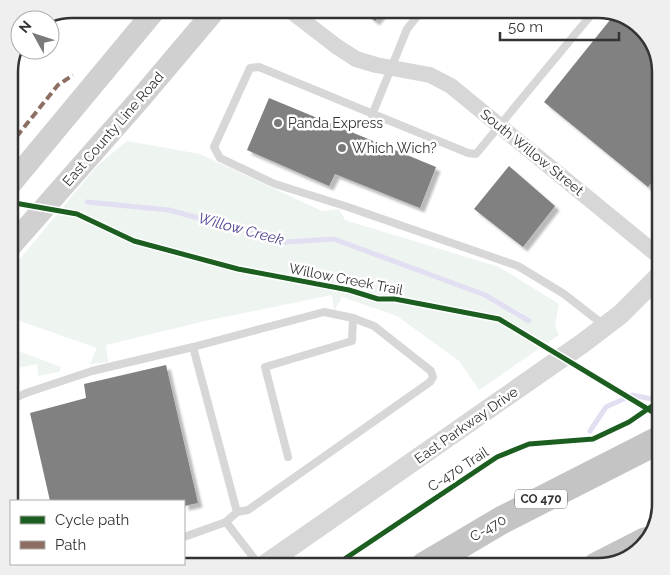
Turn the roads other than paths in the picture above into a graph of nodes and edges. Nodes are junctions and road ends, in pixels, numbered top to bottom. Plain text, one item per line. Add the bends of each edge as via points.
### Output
1 (149, 18) edge
2 (208, 18) edge
3 (300, 18) edge
4 (415, 18) edge
5 (589, 18) edge
6 (392, 66) junction
7 (372, 115) junction
8 (501, 126) junction
9 (18, 175) edge
10 (18, 238) edge
11 (652, 251) edge
12 (652, 283) edge
13 (353, 318) junction
14 (606, 326) junction
15 (193, 347) junction
16 (18, 396) edge
17 (652, 443) edge
18 (288, 457) dead end
19 (237, 512) junction
20 (226, 522) junction
21 (185, 537) edge
22 (255, 558) edge
23 (273, 558) edge
24 (438, 558) edge

1 - 9 main road
2 - 10 main road, East County Line Road
3 - 6 street, South Willow Street via 347,54 365,62
4 - 6 lane via 407,29
5 - 8 lane
6 - 7 lane
6 - 8 street, South Willow Street via 440,79
7 - 8 lane via 476,154
7 - 14 lane via 254,66 250,68 214,146 220,158 276,184 518,266 564,294
8 - 11 street, South Willow Street
12 - 14 street, East Parkway Drive
13 - 15 lane via 324,312
13 - 18 lane via 352,341 265,367
13 - 19 lane via 374,326 431,371 433,377 248,510
14 - 23 street, East Parkway Drive
15 - 16 lane via 92,371
15 - 19 lane
17 - 24 highway, C-470 / CO 470 via 538,501
19 - 20 lane
20 - 21 lane
20 - 22 lane

